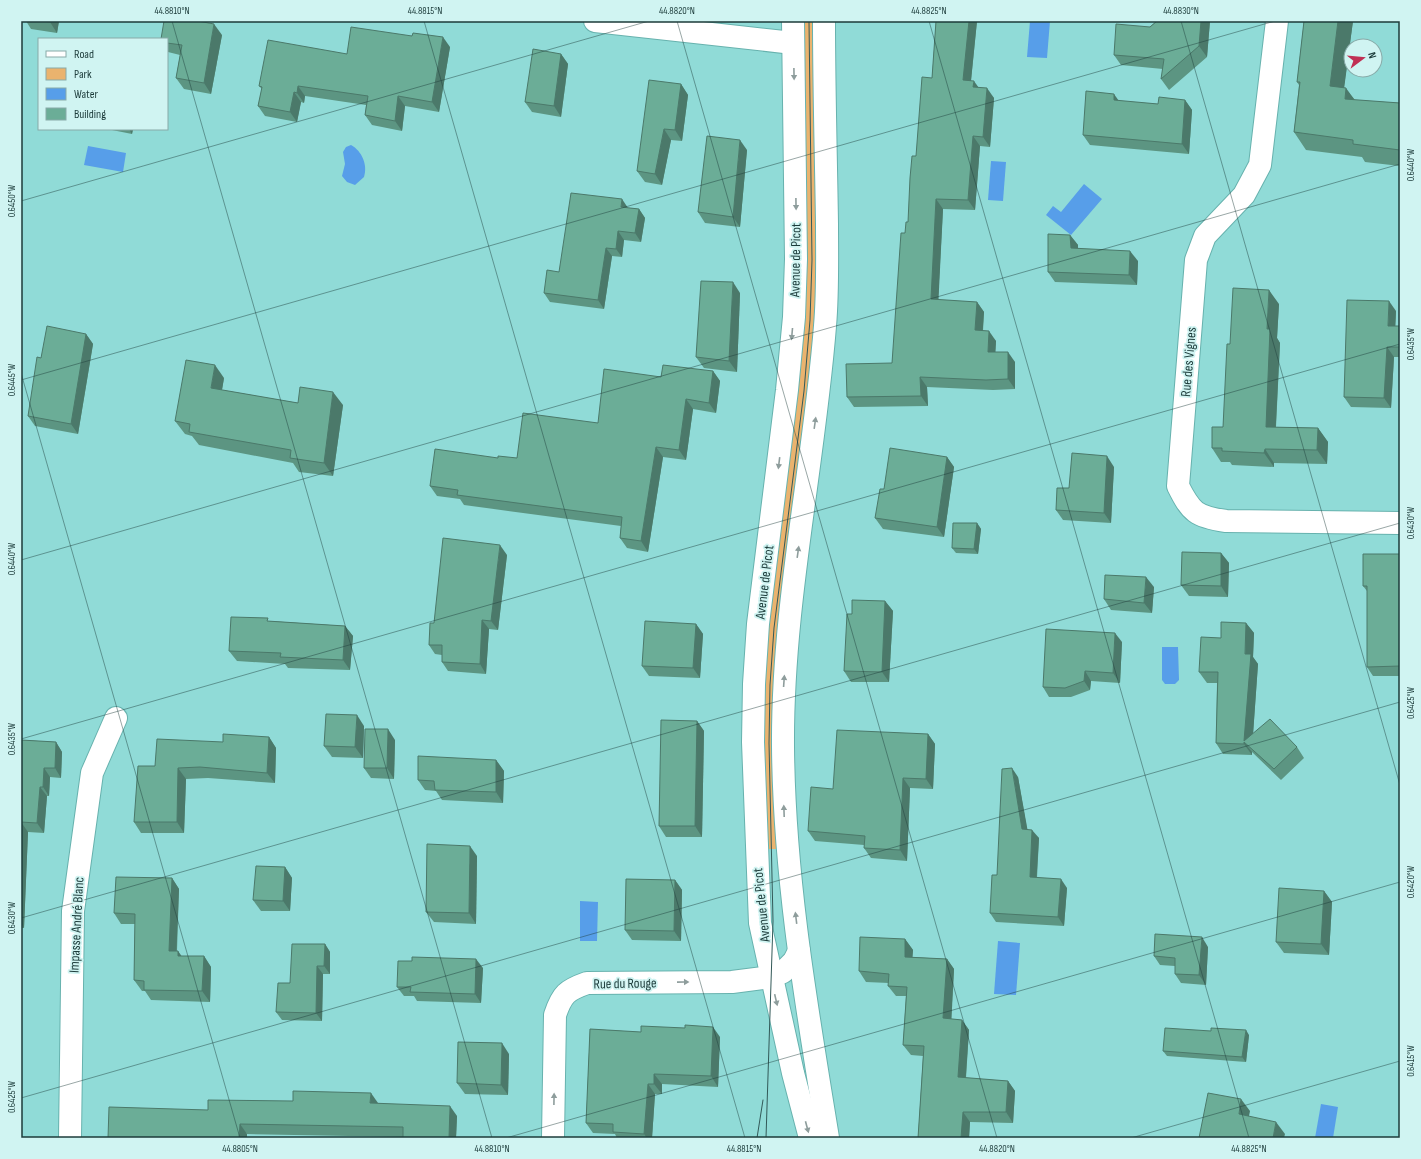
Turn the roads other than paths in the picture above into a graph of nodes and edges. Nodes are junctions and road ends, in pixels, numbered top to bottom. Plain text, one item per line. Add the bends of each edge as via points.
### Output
1 (595, 21) edge
2 (793, 21) edge
3 (824, 21) edge
4 (1277, 21) edge
5 (793, 43) junction
6 (1400, 523) edge
7 (116, 718) dead end
8 (799, 951) junction
9 (771, 977) junction
10 (70, 1138) edge
11 (553, 1138) edge
12 (810, 1138) edge
13 (828, 1138) edge

1 - 5 street
2 - 5 street, Avenue de Picot
8 -> 3 street via 785,824 784,688 788,632 820,390 826,321
4 - 6 street, Rue des Vignes via 1260,165 1244,195 1205,236 1196,260 1178,486 1189,507 1206,518
5 -> 9 street, Avenue de Picot via 796,259 794,317 758,624 754,684 753,742 759,912
7 - 10 street, Impasse André Blanc via 92,773 73,911
8 - 9 street, Rue du Rouge via 794,961 783,972
8 - 13 street
11 -> 9 street, Rue du Rouge via 556,1015 560,1000 570,989 587,983 732,982
9 -> 12 street, Avenue de Picot

